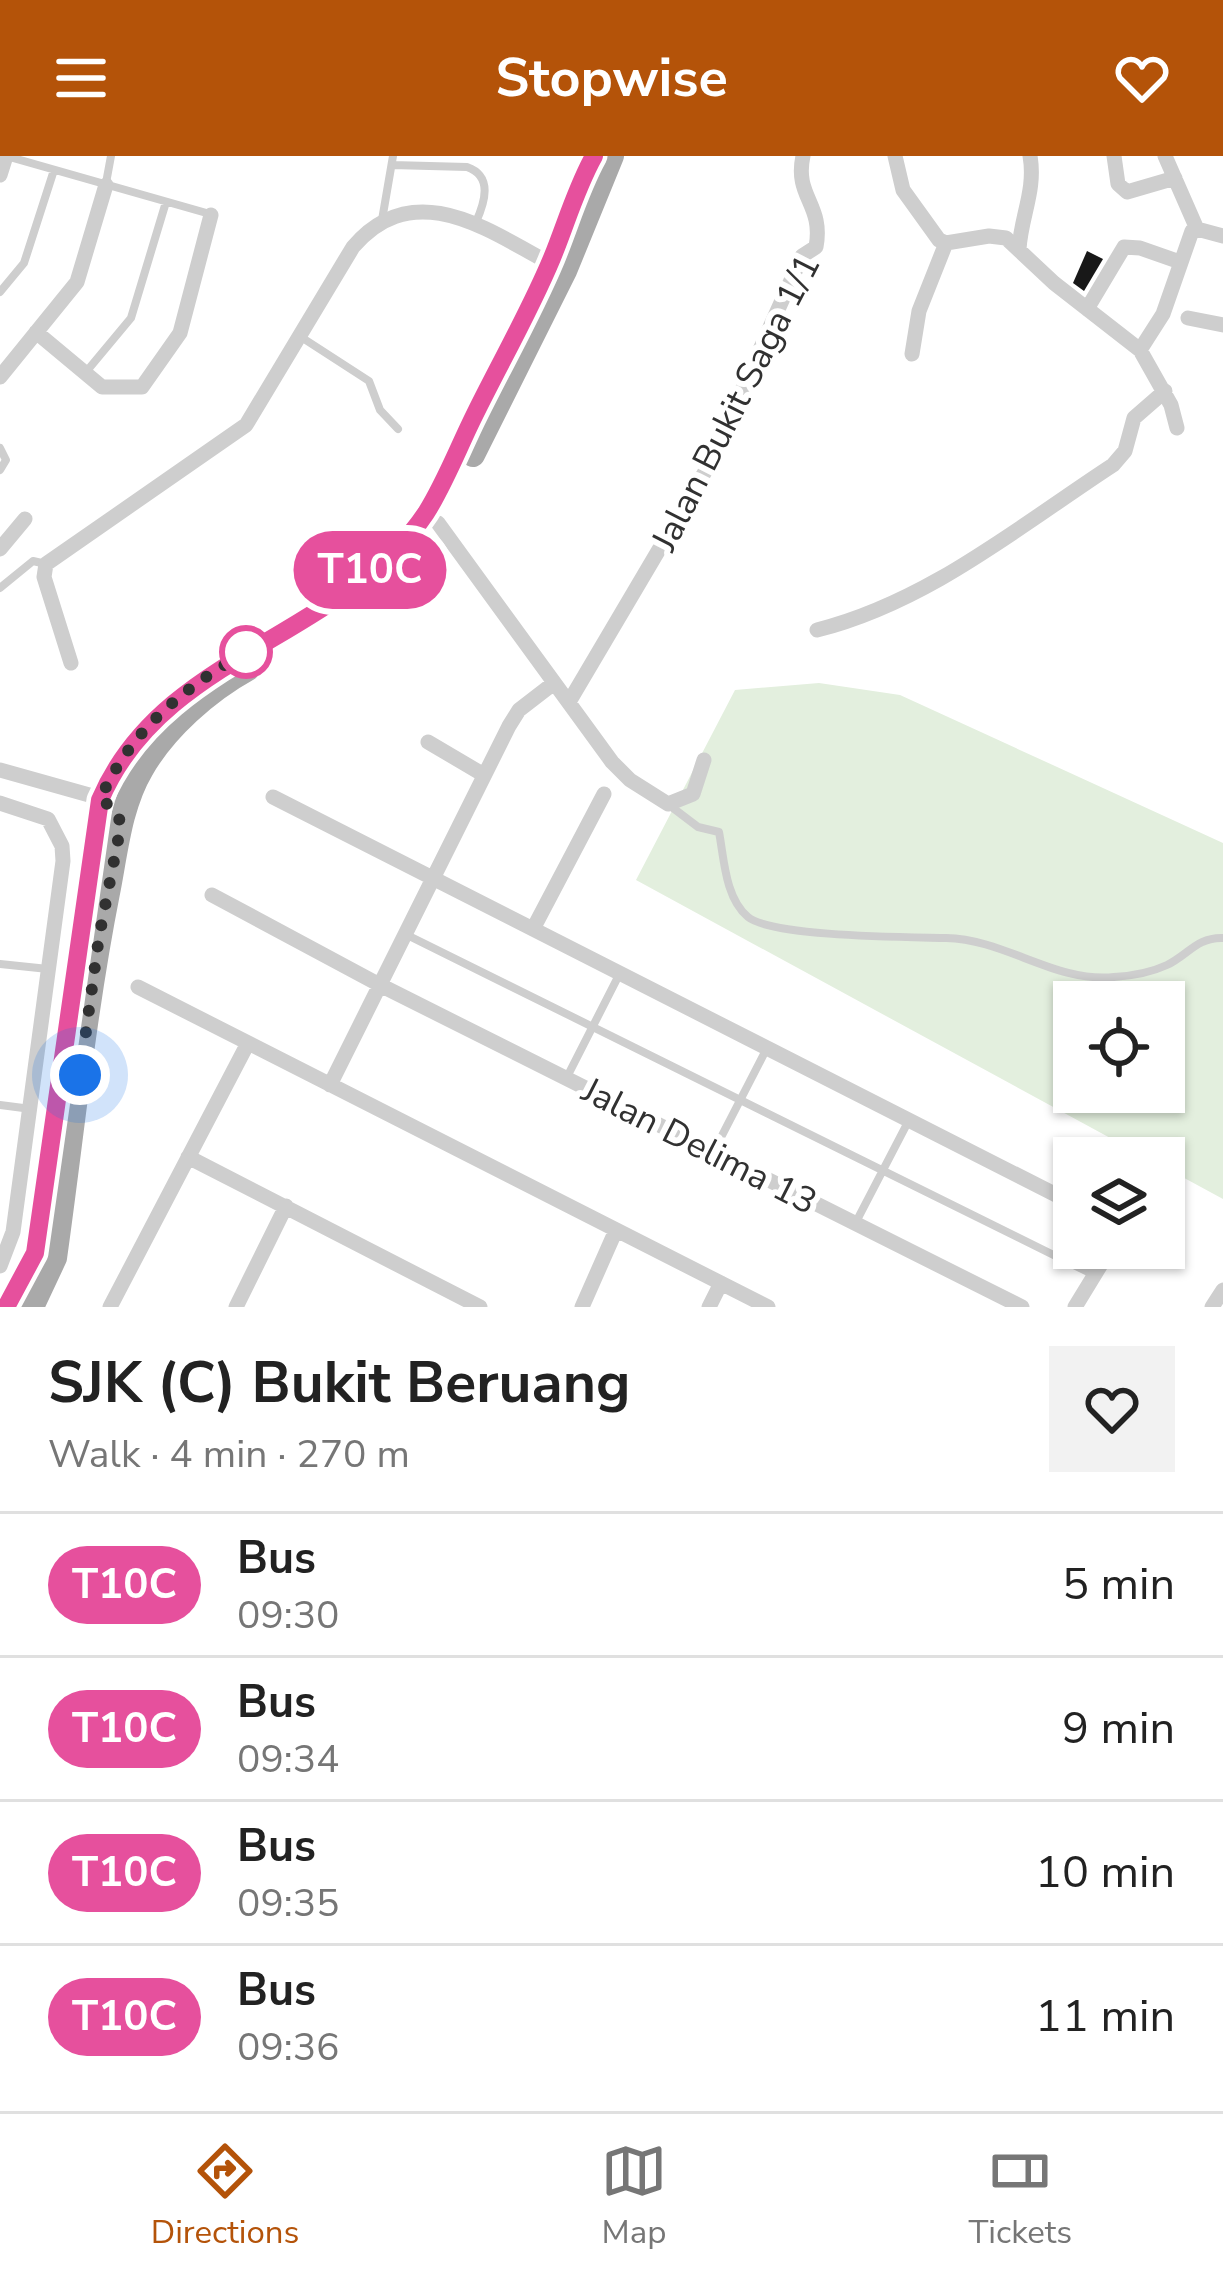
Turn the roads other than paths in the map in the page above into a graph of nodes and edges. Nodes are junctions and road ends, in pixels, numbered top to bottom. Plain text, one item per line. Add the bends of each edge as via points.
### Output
1 (6, 156) edge
2 (111, 156) edge
3 (594, 156) edge
4 (612, 156) edge
5 (803, 156) edge
6 (895, 156) edge
7 (1030, 156) edge
8 (1114, 156) edge
9 (1165, 156) edge
10 (393, 160) edge
11 (54, 170) junction
12 (0, 175) edge
13 (1175, 178) junction
14 (106, 185) junction
15 (166, 202) junction
16 (212, 215) joint
17 (381, 222) junction
18 (476, 222) junction
19 (1197, 229) junction
20 (1223, 236) edge
21 (946, 243) junction
22 (1018, 249) junction
23 (1180, 262) junction
24 (557, 267) junction
25 (0, 292) edge
26 (1087, 309) junction
27 (1188, 318) dead end
28 (1223, 325) edge
29 (36, 332) junction
30 (301, 338) junction
31 (1140, 350) junction
32 (912, 354) dead end
33 (85, 373) junction
34 (0, 377) edge
35 (1165, 392) junction
36 (1177, 428) dead end
37 (398, 429) dead end
38 (0, 448) edge
39 (0, 470) edge
40 (25, 519) dead end
41 (438, 523) junction
42 (0, 549) edge
43 (46, 564) junction
44 (0, 588) edge
45 (817, 630) dead end
46 (71, 663) dead end
47 (554, 682) junction
48 (569, 702) junction
49 (428, 742) dead end
50 (704, 760) dead end
51 (0, 770) edge
52 (484, 775) junction
53 (132, 792) junction
54 (604, 794) dead end
55 (273, 797) dead end
56 (100, 800) junction
57 (0, 803) edge
58 (668, 804) junction
59 (121, 825) junction
60 (432, 878) junction
61 (212, 895) dead end
62 (533, 929) junction
63 (404, 933) junction
64 (1223, 938) edge
65 (0, 964) edge
66 (50, 969) junction
67 (620, 974) junction
68 (378, 984) junction
69 (138, 987) dead end
70 (593, 1027) junction
71 (248, 1043) junction
72 (767, 1048) junction
73 (566, 1079) junction
74 (330, 1085) junction
75 (741, 1100) junction
76 (0, 1105) edge
77 (32, 1109) junction
78 (909, 1120) junction
79 (714, 1152) junction
80 (188, 1157) junction
81 (883, 1171) junction
82 (1053, 1193) edge
83 (286, 1206) junction
84 (856, 1223) junction
85 (616, 1230) junction
86 (0, 1266) edge
87 (1098, 1269) edge
88 (1094, 1275) junction
89 (721, 1283) junction
90 (1223, 1290) edge
91 (4, 1305) edge
92 (32, 1307) edge
93 (110, 1307) edge
94 (236, 1307) edge
95 (480, 1307) edge
96 (582, 1307) edge
97 (709, 1307) edge
98 (768, 1307) edge
99 (1022, 1307) edge
100 (1075, 1307) edge
101 (1212, 1307) edge

1 - 11 lane
1 - 12 street
2 - 14 lane
3 - 24 main road
4 - 24 main road
5 - 48 street, Jalan Bukit Saga 1/1 via 799,176 820,224 816,247 802,256 706,470
6 - 21 street via 903,190
7 - 22 street
8 - 13 street via 1122,190
9 - 13 street
10 - 17 lane
10 - 18 lane via 478,171 484,205
11 - 14 lane
11 - 25 lane via 24,263
13 - 19 street
14 - 15 lane
14 - 29 street via 77,282
15 - 16 lane
15 - 33 lane via 131,318
16 - 33 street via 180,333 142,387 102,387
17 - 18 street via 437,212
17 - 30 street via 353,247
18 - 24 street
19 - 20 street
19 - 23 street
21 - 22 street via 989,236
21 - 32 street
22 - 26 street
23 - 26 street via 1124,248
23 - 31 street
24 - 41 main road
24 - 56 main road via 425,514 346,592 157,716 131,742
26 - 31 street
27 - 28 street
29 - 33 street
29 - 34 street
30 - 37 lane via 369,381
30 - 43 street via 237,434
31 - 35 street
35 - 36 street
35 - 45 street via 1133,418 1113,465 954,573
38 - 39 lane
40 - 42 street
41 - 47 street
41 - 53 main road via 353,604 199,705 168,735
43 - 44 lane via 34,561
43 - 46 street
47 - 48 street
47 - 52 street via 519,710
48 - 58 street via 612,763
49 - 52 street
50 - 58 street via 693,794
51 - 56 street
52 - 60 street
53 - 56 street
53 - 59 main road
54 - 62 street
55 - 60 street
56 - 59 street via 116,809
56 - 91 main road via 35,1253
57 - 66 street via 48,819 62,846
58 - 64 lane via 718,832 736,901 749,919 771,925 978,941 1088,978 1169,964 1192,946
59 - 92 main road via 56,1258
60 - 62 street
60 - 63 street
61 - 68 street, Jalan Delima 13
62 - 67 street
63 - 68 street
63 - 70 lane
65 - 66 lane
66 - 77 street
67 - 70 lane
67 - 72 street
68 - 73 street, Jalan Delima 13
68 - 74 street
69 - 71 street
70 - 73 lane
70 - 75 lane
71 - 74 street
71 - 80 street
72 - 75 lane
72 - 78 street
73 - 79 street, Jalan Delima 13
74 - 85 street
75 - 79 lane
75 - 81 lane
76 - 77 lane
77 - 86 street via 14,1232
78 - 81 lane
78 - 82 street
79 - 84 street, Jalan Delima 13
80 - 83 street
80 - 93 street
81 - 84 lane
81 - 88 lane
83 - 94 street
83 - 95 street
84 - 99 street, Jalan Delima 13
85 - 89 street
85 - 96 street
87 - 88 street
88 - 100 street
89 - 97 street
89 - 98 street
90 - 101 street

